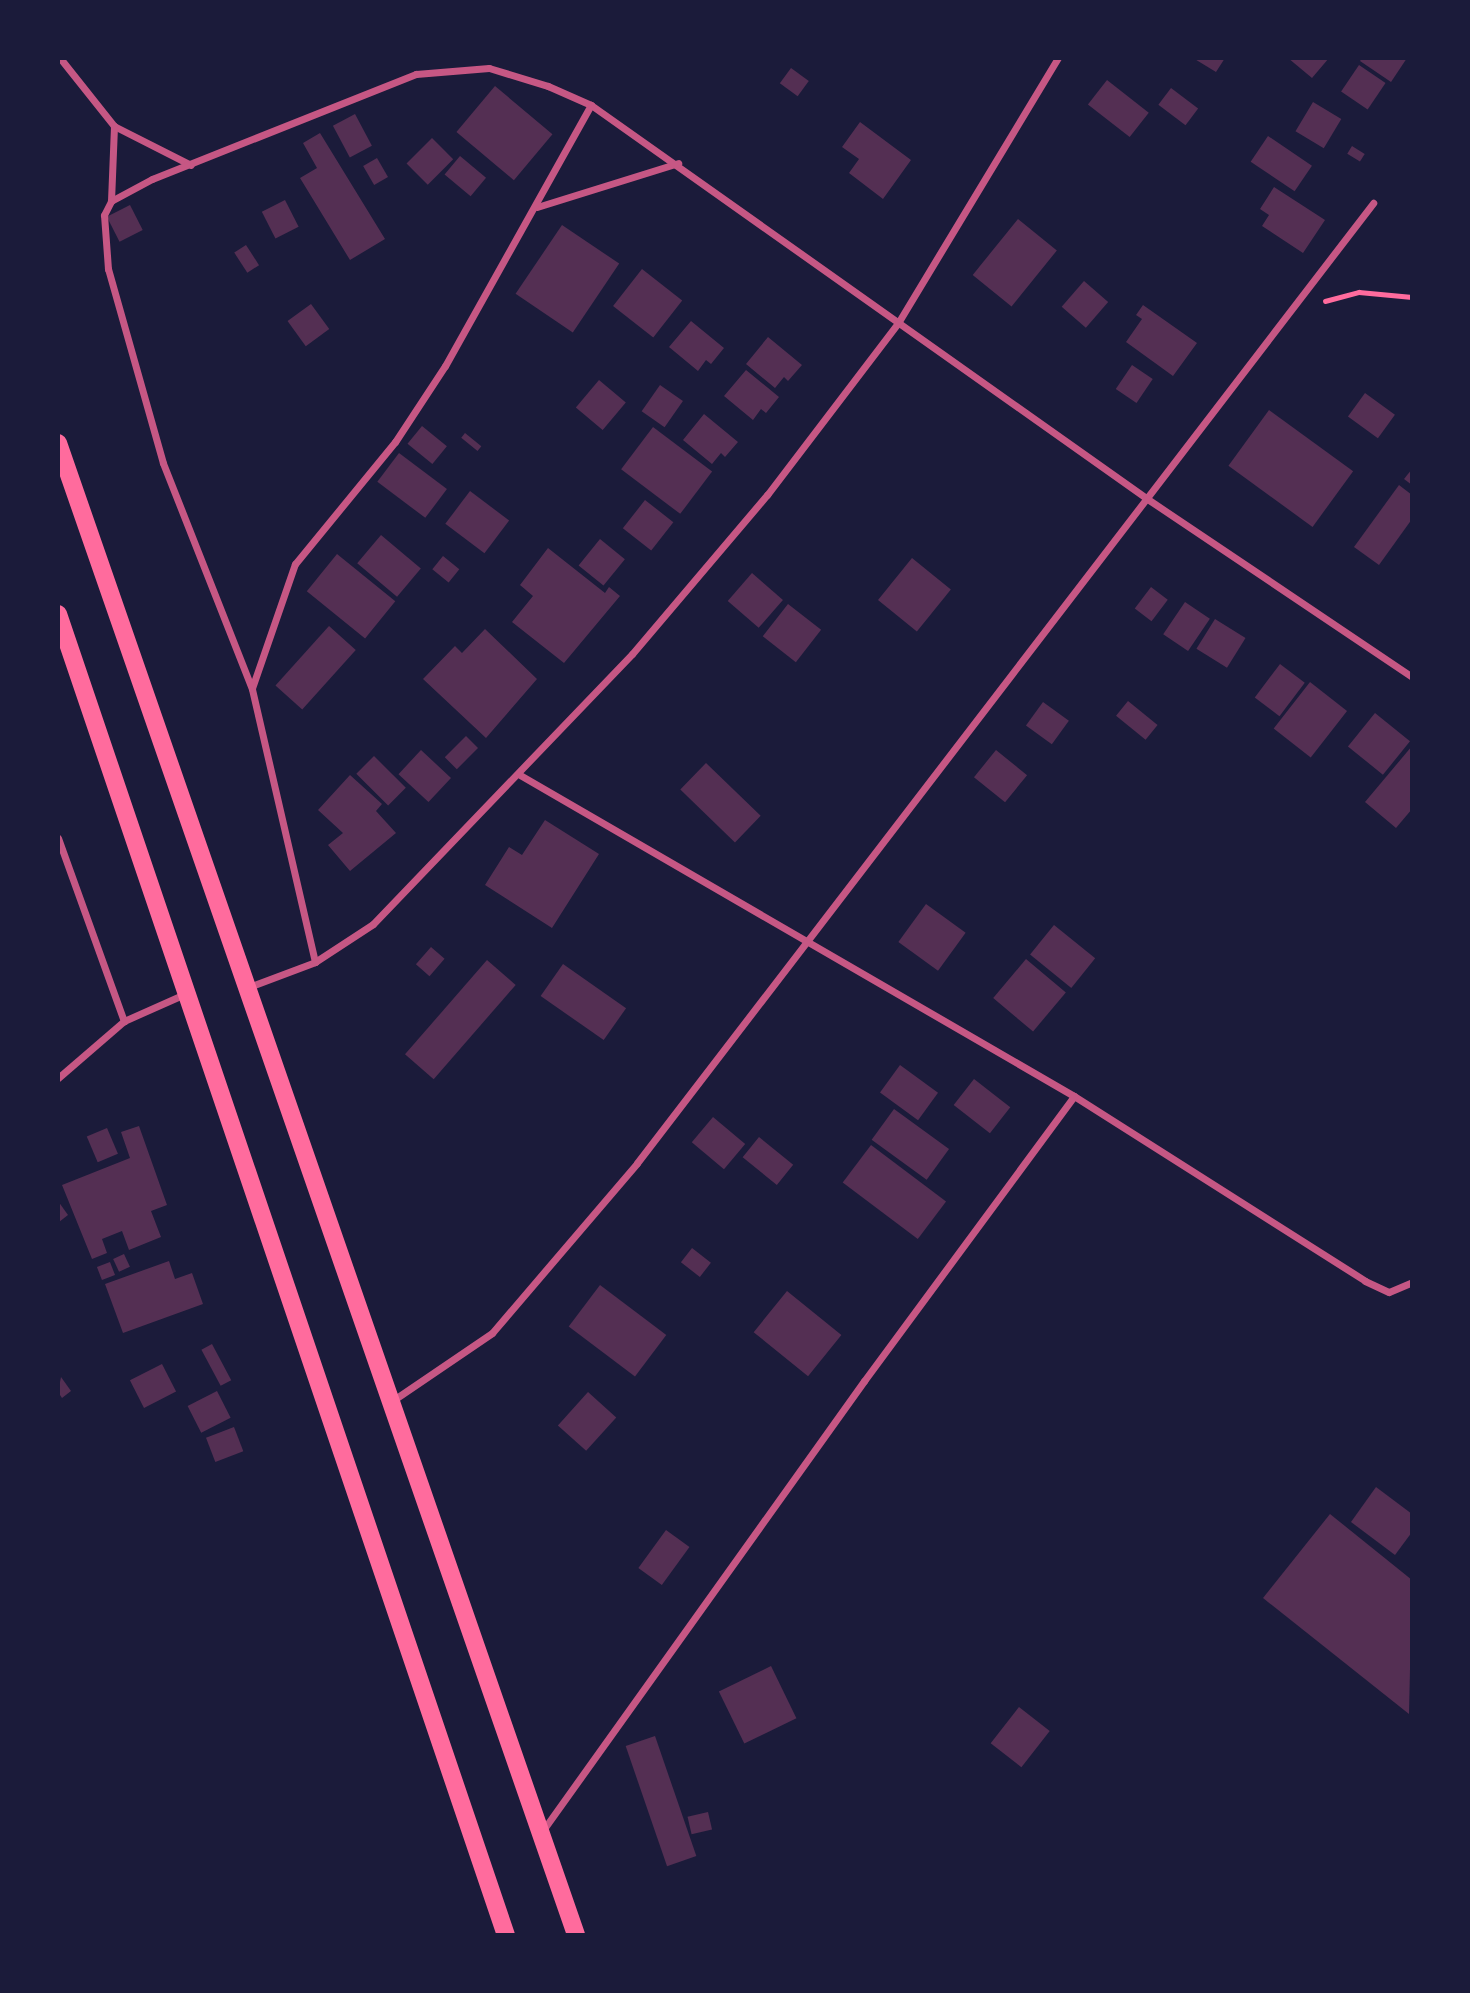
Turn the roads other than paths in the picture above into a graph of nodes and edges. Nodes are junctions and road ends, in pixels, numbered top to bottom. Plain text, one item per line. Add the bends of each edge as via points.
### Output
1 (60, 58) edge
2 (1058, 58) edge
3 (590, 105) junction
4 (114, 126) junction
5 (678, 163) junction
6 (191, 165) junction
7 (111, 201) junction
8 (1373, 203) dead end
9 (537, 207) junction
10 (898, 323) junction
11 (58, 443) edge
12 (1146, 498) junction
13 (58, 614) edge
14 (1412, 677) edge
15 (252, 689) junction
16 (520, 775) junction
17 (58, 838) edge
18 (803, 943) junction
19 (315, 962) junction
20 (246, 988) junction
21 (188, 993) junction
22 (124, 1021) junction
23 (58, 1078) edge
24 (1074, 1096) junction
25 (1412, 1282) edge
26 (391, 1401) junction
27 (541, 1833) junction
28 (506, 1935) edge
29 (576, 1935) edge

1 - 4 street
2 - 10 street
3 - 5 street
3 - 6 street via 489,68 416,74
3 - 9 street
4 - 6 street
4 - 7 street
5 - 9 street
5 - 10 street
6 - 7 street
7 - 15 street via 104,215 108,269 152,424
8 - 12 street
9 - 15 street via 395,442 295,564
10 - 12 street
10 - 16 street via 767,495 632,654
11 - 20 main road
12 - 14 street
12 - 18 street
13 - 21 main road
15 - 19 street
16 - 18 street
16 - 19 street via 373,924
17 - 22 street
18 - 24 street
18 - 26 street via 637,1163 492,1333
19 - 20 street
20 - 26 main road
21 - 22 street
21 - 28 main road
22 - 23 street
24 - 25 street via 1365,1281 1389,1292
24 - 27 street
26 - 27 main road
27 - 29 main road

